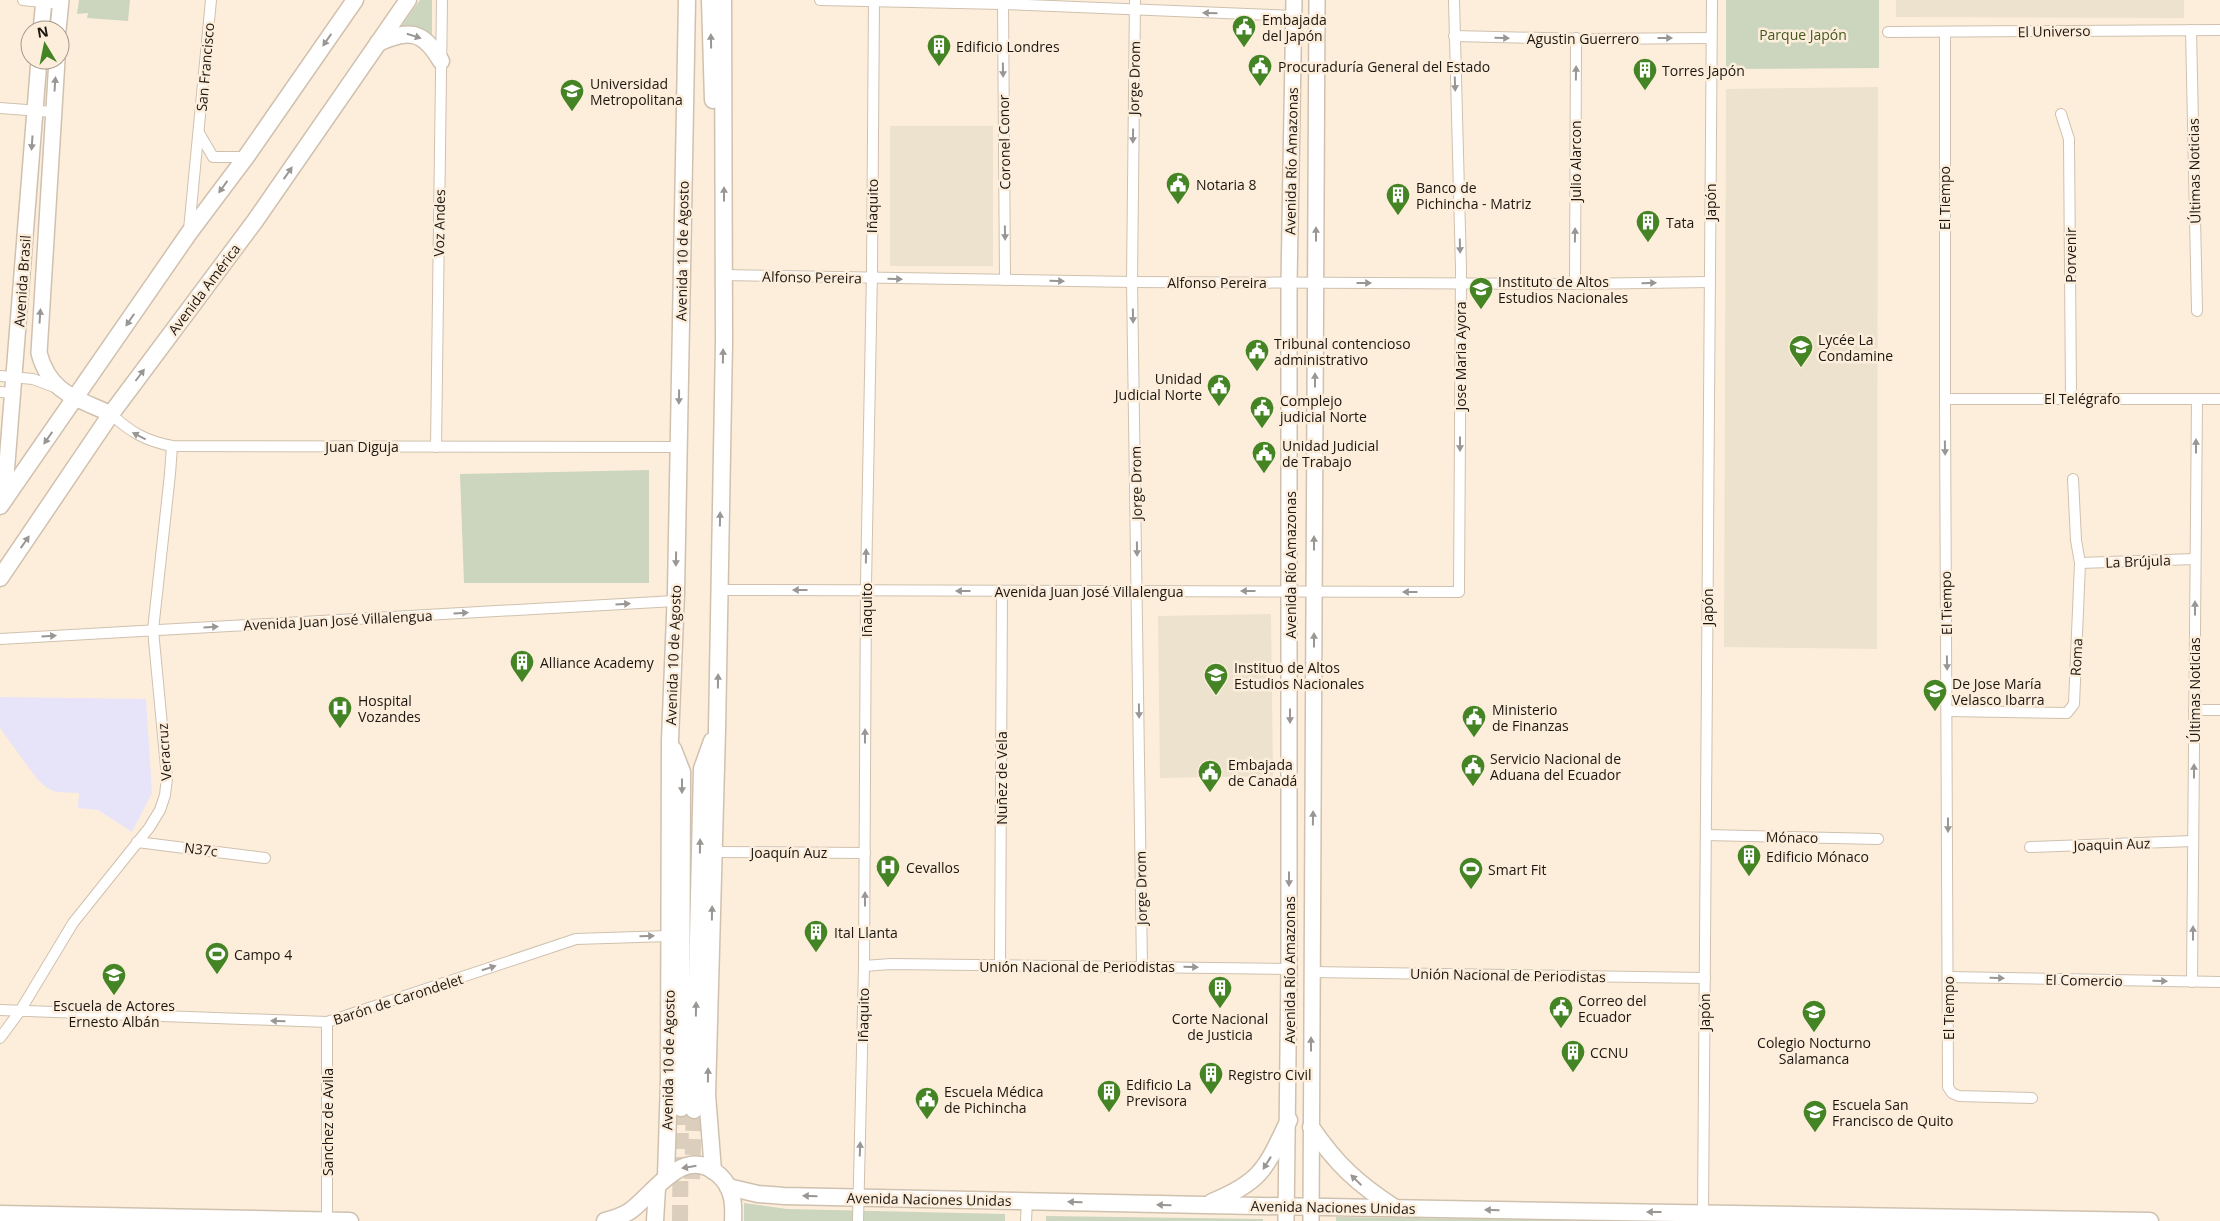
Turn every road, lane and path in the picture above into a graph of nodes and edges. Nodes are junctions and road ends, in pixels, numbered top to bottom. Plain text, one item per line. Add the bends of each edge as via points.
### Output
1 (23, 0) edge
2 (211, 0) edge
3 (355, 0) edge
4 (408, 0) edge
5 (442, 0) edge
6 (679, 0) edge
7 (687, 0) edge
8 (710, 0) edge
9 (723, 0) edge
10 (820, 0) edge
11 (1294, 0) edge
12 (1318, 0) edge
13 (1454, 0) edge
14 (1712, 0) edge
15 (44, 1) edge
16 (874, 1) edge
17 (60, 2) edge
18 (1001, 2) edge
19 (1135, 5) edge
20 (1294, 16) junction
21 (42, 20) edge
22 (59, 20) edge
23 (2191, 30) junction
24 (2220, 30) edge
25 (1888, 32) dead end
26 (1945, 32) junction
27 (1454, 36) junction
28 (1576, 38) junction
29 (1711, 38) junction
30 (378, 43) junction
31 (441, 61) junction
32 (37, 70) edge
33 (55, 70) edge
34 (0, 108) edge
35 (34, 112) junction
36 (53, 112) junction
37 (2061, 114) dead end
38 (199, 133) junction
39 (684, 134) junction
40 (724, 140) junction
41 (246, 157) junction
42 (189, 233) junction
43 (724, 275) junction
44 (871, 279) junction
45 (1005, 280) junction
46 (1132, 282) junction
47 (1710, 282) junction
48 (1289, 283) junction
49 (1316, 283) junction
50 (1460, 283) junction
51 (1575, 284) junction
52 (2197, 312) dead end
53 (7, 376) edge
54 (61, 390) junction
55 (7, 393) edge
56 (77, 398) junction
57 (2071, 398) junction
58 (1945, 399) junction
59 (2197, 399) junction
60 (2220, 399) edge
61 (111, 414) junction
62 (172, 446) junction
63 (436, 447) junction
64 (678, 447) junction
65 (2073, 479) dead end
66 (2, 504) edge
67 (2195, 559) junction
68 (2080, 562) junction
69 (0, 578) edge
70 (718, 590) junction
71 (866, 590) junction
72 (1002, 591) junction
73 (1138, 591) junction
74 (1290, 592) junction
75 (1314, 592) junction
76 (1459, 592) joint
77 (675, 601) junction
78 (153, 630) junction
79 (0, 639) edge
80 (2194, 710) junction
81 (2220, 710) edge
82 (1948, 711) junction
83 (717, 730) junction
84 (670, 740) junction
85 (1706, 835) junction
86 (1878, 839) dead end
87 (2194, 841) junction
88 (137, 842) junction
89 (2030, 846) dead end
90 (713, 852) junction
91 (865, 853) junction
92 (265, 858) dead end
93 (669, 936) junction
94 (864, 966) junction
95 (1000, 966) junction
96 (1142, 966) junction
97 (1289, 969) junction
98 (1311, 972) junction
99 (1948, 977) junction
100 (1705, 978) junction
101 (2192, 982) junction
102 (2220, 982) edge
103 (0, 1010) edge
104 (20, 1011) junction
105 (326, 1022) junction
106 (0, 1038) edge
107 (2032, 1098) dead end
108 (1289, 1120) junction
109 (1311, 1127) junction
110 (713, 1171) junction
111 (661, 1182) junction
112 (728, 1187) junction
113 (858, 1197) junction
114 (1027, 1201) junction
115 (1205, 1205) junction
116 (1395, 1208) junction
117 (1286, 1213) edge
118 (1311, 1213) edge
119 (1703, 1213) junction
120 (0, 1214) edge
121 (2007, 1220) edge
122 (2070, 1220) edge
123 (327, 1221) edge
124 (350, 1221) edge
125 (605, 1221) edge
126 (654, 1221) edge
127 (733, 1221) edge
128 (858, 1221) edge
129 (1026, 1221) edge
130 (2150, 1221) edge

1 - 15 street
2 - 38 street, San Francisco
3 -> 41 main road
4 - 30 main road, Avenida América
5 - 31 street, Voz Andes
6 - 39 main road, Avenida 10 de Agosto via 676,93
7 - 39 main road, Avenida 10 de Agosto
40 -> 8 main road via 713,104
9 - 40 main road
10 - 16 street
11 - 20 main road, Avenida Río Amazonas
49 -> 12 main road, Avenida Río Amazonas
13 - 27 street, Jose Maria Ayora
14 - 29 street, Japón
15 - 17 street
15 - 21 main road
16 - 18 street
16 - 44 street, Iñaquito
17 - 22 main road
18 - 19 street
18 -> 45 street, Coronel Conor
20 -> 19 street
19 -> 46 street, Jorge Drom
20 - 48 main road, Avenida Río Amazonas
23 - 24 street, El Universo
23 - 26 street, El Universo
23 - 52 street, Últimas Noticias
25 - 26 street, El Universo
26 - 58 street, El Tiempo
27 -> 28 street, Agustin Guerrero
27 -> 50 street, Jose Maria Ayora
28 -> 29 street, Agustin Guerrero
51 -> 28 street, Julio Alarcon
29 - 47 street, Japón
30 -> 31 main road via 396,35 413,35 430,44
61 -> 30 main road, Avenida América via 255,221
31 - 63 street, Voz Andes
32 - 35 main road, Avenida Brasil
36 -> 33 main road, Avenida Brasil
34 - 35 street
35 - 36 street
35 -> 53 main road, Avenida Brasil
54 -> 36 main road, Avenida Brasil via 49,378 39,353
37 - 57 street, Porvenir via 2069,139
38 - 41 street via 213,157
38 - 42 street, San Francisco
39 -> 64 main road, Avenida 10 de Agosto
43 -> 40 main road
41 -> 42 main road
42 -> 56 main road
43 - 44 street, Alfonso Pereira
70 -> 43 main road
44 -> 45 street, Alfonso Pereira
71 -> 44 street, Iñaquito
45 -> 46 street, Alfonso Pereira
46 - 48 street, Alfonso Pereira
46 -> 73 street, Jorge Drom
51 -> 47 street, Alfonso Pereira
47 - 85 street, Japón
48 - 49 street, Alfonso Pereira
48 - 74 main road, Avenida Río Amazonas
49 -> 50 street, Alfonso Pereira
75 -> 49 main road, Avenida Río Amazonas
50 - 51 street, Alfonso Pereira
50 -> 76 street, Jose Maria Ayora
53 - 54 street via 33,379
53 - 55 main road, Avenida Brasil
54 - 56 main road, Juan Diguja
55 - 66 main road, Avenida Brasil
56 - 61 main road, Juan Diguja
56 -> 66 main road
57 - 58 street, El Telégrafo
57 - 59 street, El Telégrafo
58 -> 82 street, El Tiempo
59 - 60 street, El Telégrafo
67 -> 59 street, Últimas Noticias
62 -> 61 street, Juan Diguja via 139,436
69 -> 61 main road, Avenida América
62 - 63 street, Juan Diguja
62 - 78 street, Veracruz
63 - 64 street, Juan Diguja
64 -> 77 main road, Avenida 10 de Agosto
65 - 68 street, Roma
67 - 68 street, La Brújula
80 -> 67 street, Últimas Noticias
68 - 82 street, Roma via 2074,704 2071,709 2067,713
71 -> 70 street, Avenida Juan José Villalengua
83 -> 70 main road
72 -> 71 street, Avenida Juan José Villalengua
91 -> 71 street, Iñaquito
72 - 73 street, Avenida Juan José Villalengua
72 - 95 street, Nuñez de Vela
74 -> 73 street, Avenida Juan José Villalengua
73 -> 96 street, Jorge Drom
74 - 75 street, Avenida Juan José Villalengua
74 -> 97 main road, Avenida Río Amazonas
76 -> 75 street, Avenida Juan José Villalengua
98 -> 75 main road, Avenida Río Amazonas
78 -> 77 street, Avenida Juan José Villalengua
77 - 84 main road, Avenida 10 de Agosto
79 -> 78 street, Avenida Juan José Villalengua
78 - 88 street, Veracruz via 167,778 160,810
80 - 81 street
87 -> 80 street, Últimas Noticias
82 -> 99 street, El Tiempo
84 -> 83 main road via 682,772 688,1109 702,769
83 - 90 main road
84 - 93 main road, Avenida 10 de Agosto
85 - 86 street, Mónaco
85 - 100 street, Japón
87 - 89 street, Joaquin Auz
101 -> 87 street, Últimas Noticias
88 - 92 street, N37c
88 - 104 street, Veracruz via 73,923
90 - 91 street, Joaquín Auz
110 -> 90 main road via 708,1095
94 -> 91 street, Iñaquito
105 -> 93 street, Barón de Carondelet via 576,939
93 - 111 main road, Avenida 10 de Agosto via 669,1081
94 - 95 street, Unión Nacional de Periodistas
113 -> 94 street, Iñaquito
95 - 96 street, Unión Nacional de Periodistas
96 -> 97 street, Unión Nacional de Periodistas
97 - 108 main road, Avenida Río Amazonas
98 - 100 street, Unión Nacional de Periodistas
109 -> 98 main road, Avenida Río Amazonas
99 -> 101 street, El Comercio
99 - 107 street, El Tiempo via 1948,1087 1952,1093 1959,1096
100 - 119 street, Japón
101 - 102 street, El Comercio
103 - 104 street, Barón de Carondelet
105 -> 104 street, Barón de Carondelet
104 - 106 street, Veracruz
105 - 123 street, Sanchez de Avila
108 -> 115 main road via 1260,1174 1237,1192
108 - 117 main road, Avenida Río Amazonas
116 -> 109 main road via 1364,1188 1324,1146
109 - 118 main road, Avenida Río Amazonas
110 -> 111 main road via 697,1165 684,1166
110 - 112 main road
111 - 125 main road via 629,1211
111 - 126 main road, Avenida 10 de Agosto
113 -> 112 main road, Avenida Naciones Unidas via 776,1196
112 - 127 main road via 734,1204
113 - 114 main road, Avenida Naciones Unidas
113 - 128 street, Iñaquito
115 -> 114 main road, Avenida Naciones Unidas
114 - 129 street
115 - 117 main road, Avenida Naciones Unidas
116 - 118 main road, Avenida Naciones Unidas
119 -> 116 main road, Avenida Naciones Unidas
117 - 118 main road, Avenida Naciones Unidas
119 - 121 main road, Avenida Naciones Unidas
120 - 123 main road
121 - 122 main road, Avenida Naciones Unidas
122 - 130 main road, Avenida Naciones Unidas
123 - 124 main road

